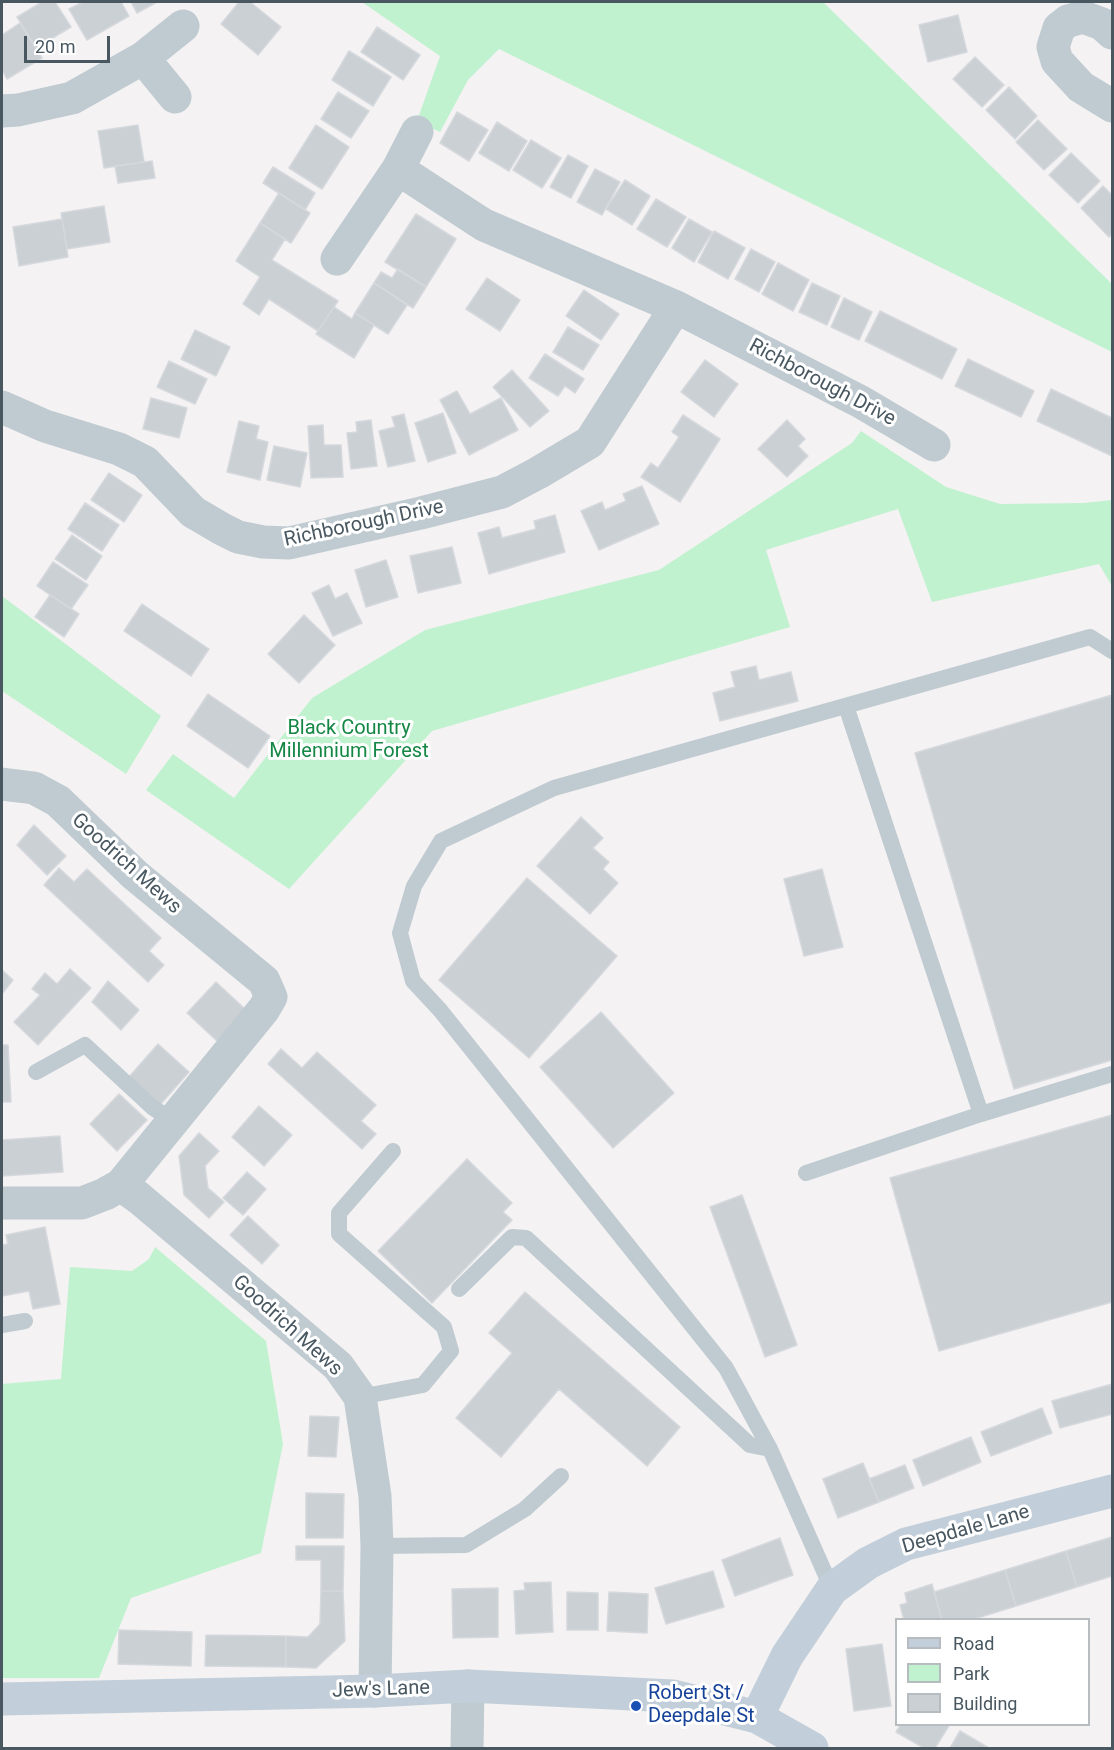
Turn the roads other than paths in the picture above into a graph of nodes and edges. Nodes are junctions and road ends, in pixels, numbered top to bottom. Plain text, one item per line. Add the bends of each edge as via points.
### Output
1 (183, 26) dead end
2 (1113, 33) edge
3 (143, 58) junction
4 (175, 97) dead end
5 (1112, 101) edge
6 (2, 111) edge
7 (417, 132) dead end
8 (398, 169) junction
9 (337, 259) dead end
10 (676, 307) junction
11 (2, 407) edge
12 (934, 445) dead end
13 (1113, 651) edge
14 (846, 706) junction
15 (2, 784) edge
16 (36, 1072) dead end
17 (1113, 1074) edge
18 (981, 1114) junction
19 (173, 1121) junction
20 (393, 1150) dead end
21 (806, 1173) dead end
22 (121, 1185) junction
23 (2, 1203) edge
24 (459, 1289) dead end
25 (25, 1321) dead end
26 (2, 1325) edge
27 (360, 1397) junction
28 (770, 1449) junction
29 (561, 1476) dead end
30 (1113, 1491) edge
31 (377, 1546) junction
32 (831, 1589) junction
33 (468, 1686) junction
34 (375, 1691) junction
35 (2, 1699) edge
36 (757, 1717) junction
37 (467, 1749) edge
38 (812, 1749) edge

1 - 3 street
2 - 5 street via 1083,17 1059,28 1053,47 1057,62 1081,87
3 - 4 street
3 - 6 street via 72,98
7 - 8 street
8 - 9 street
8 - 10 street, Richborough Drive via 484,225
10 - 11 street, Richborough Drive via 590,442 502,492 289,543 263,542 222,530 193,512 145,462
10 - 12 street, Richborough Drive via 861,402
13 - 14 lane via 1090,637
14 - 18 lane
14 - 28 lane via 554,788 441,841 414,886 400,933 413,981 726,1368
15 - 19 street, Goodrich Mews via 34,788 58,801 135,875 264,981 271,997 264,1009
16 - 19 lane via 85,1045 152,1107
17 - 18 lane
18 - 21 lane
19 - 22 street, Goodrich Mews
20 - 27 lane via 339,1213 339,1234 444,1327 451,1351 423,1385
22 - 23 street, Goodrich Mews via 82,1203
22 - 27 street, Goodrich Mews via 338,1366
24 - 28 lane via 512,1237 526,1238 750,1445
25 - 26 lane
27 - 31 street, Goodrich Mews via 375,1496
28 - 32 lane
29 - 31 lane via 525,1509 466,1545
30 - 32 main road, Deepdale Lane via 906,1544 868,1563
31 - 34 street, Goodrich Mews
32 - 36 main road, Deepdale Lane via 787,1656
33 - 34 main road, Jew's Lane
33 - 36 main road, Jew's Lane via 673,1696
33 - 37 street
34 - 35 main road, Jew's Lane
36 - 38 main road, Jew's Lane

